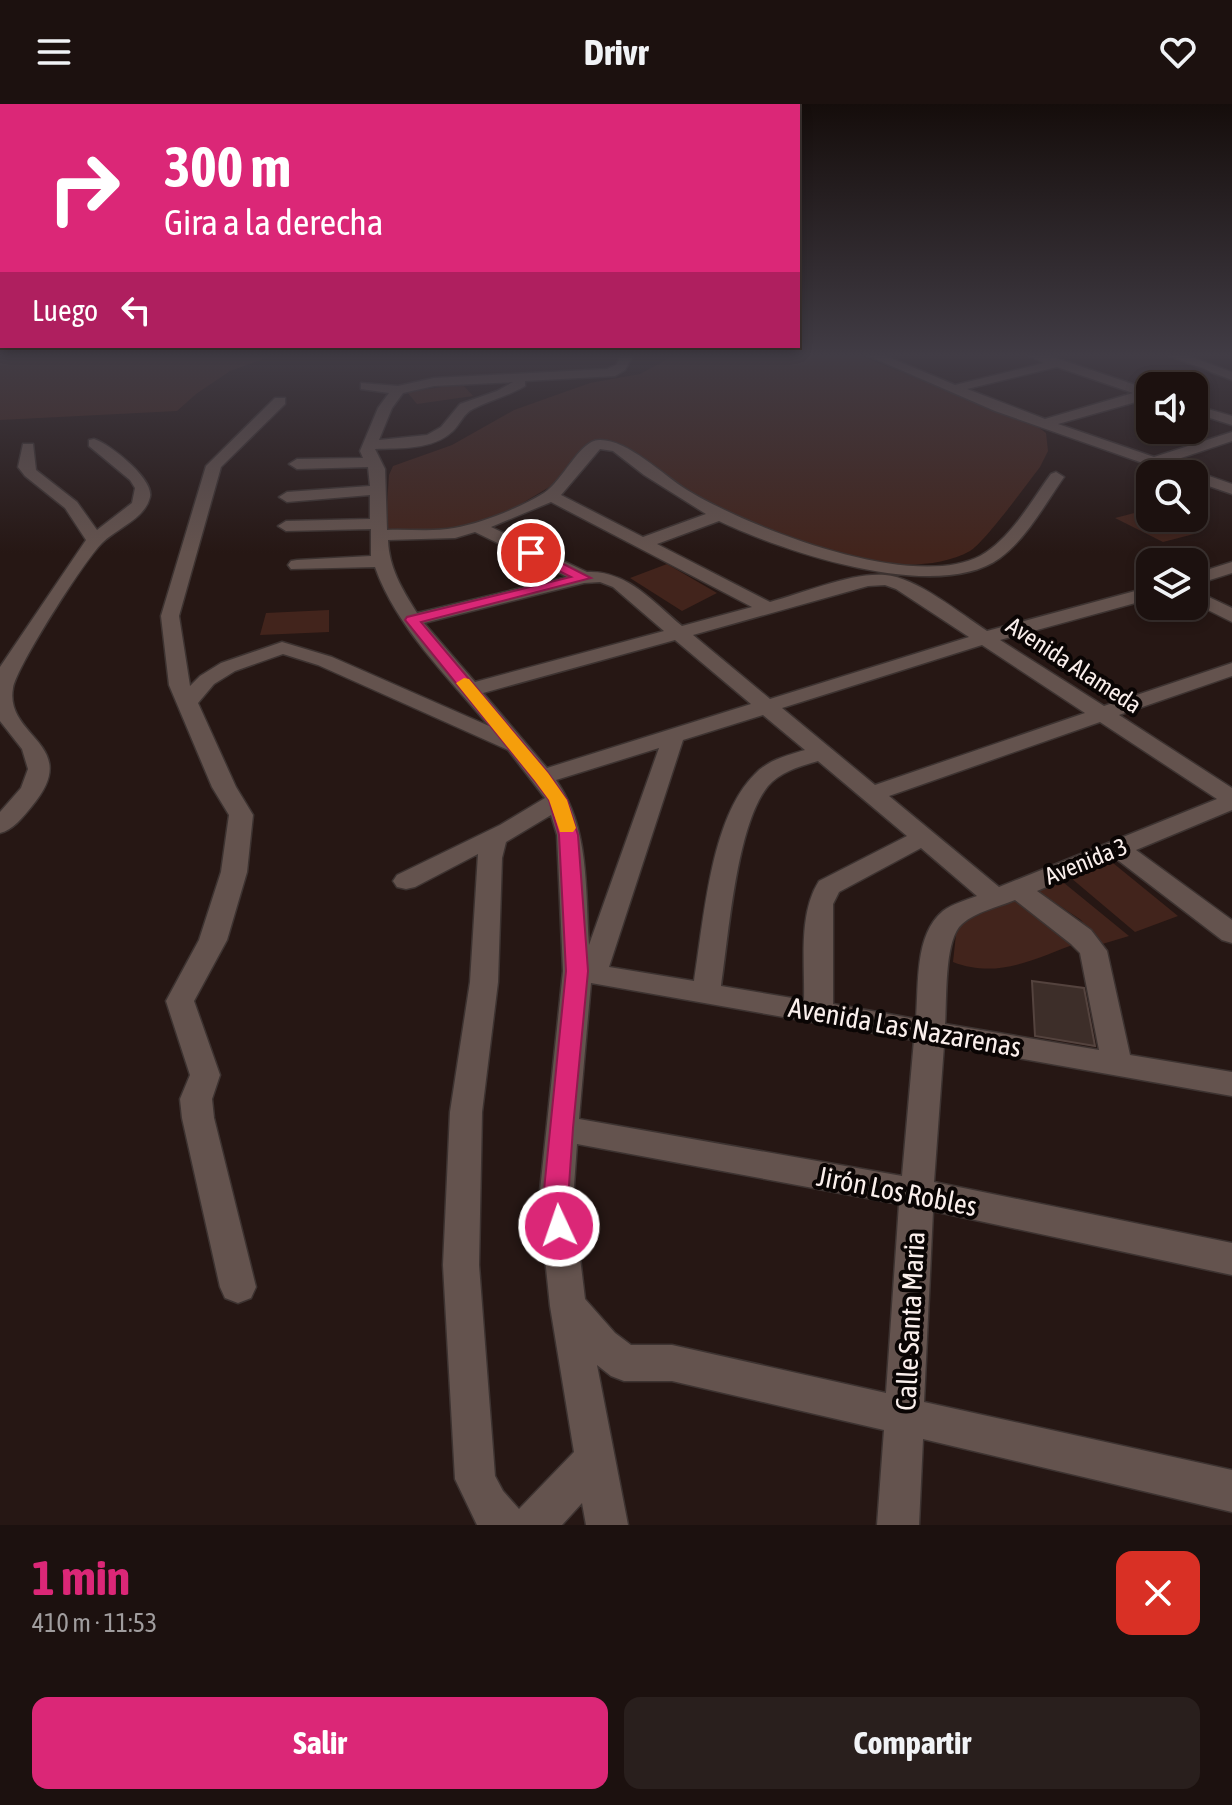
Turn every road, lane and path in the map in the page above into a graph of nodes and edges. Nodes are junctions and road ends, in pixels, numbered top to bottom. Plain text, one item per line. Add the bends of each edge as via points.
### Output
1 (260, 420) edge
2 (381, 420) edge
3 (454, 420) edge
4 (1044, 420) edge
5 (1055, 420) edge
6 (1049, 422) junction
7 (1232, 436) edge
8 (94, 443) dead end
9 (28, 447) dead end
10 (370, 454) junction
11 (1149, 460) edge
12 (1160, 460) edge
13 (297, 464) dead end
14 (1056, 477) dead end
15 (1208, 481) edge
16 (1232, 489) edge
17 (379, 490) junction
18 (551, 496) junction
19 (287, 497) dead end
20 (722, 514) junction
21 (286, 526) dead end
22 (478, 527) junction
23 (379, 530) junction
24 (95, 540) junction
25 (643, 543) junction
26 (381, 561) junction
27 (861, 564) junction
28 (297, 565) dead end
29 (1232, 567) edge
30 (1208, 575) edge
31 (584, 578) junction
32 (886, 580) junction
33 (1136, 597) edge
34 (1208, 603) edge
35 (768, 608) junction
36 (1232, 616) edge
37 (412, 620) junction
38 (679, 633) junction
39 (985, 638) junction
40 (1232, 669) edge
41 (470, 690) junction
42 (186, 703) junction
43 (767, 706) junction
44 (1102, 714) junction
45 (674, 735) junction
46 (516, 746) junction
47 (822, 752) junction
48 (550, 788) junction
49 (872, 794) junction
50 (1232, 799) edge
51 (0, 826) edge
52 (510, 828) junction
53 (924, 837) junction
54 (1118, 848) junction
55 (406, 881) dead end
56 (1007, 894) junction
57 (944, 926) joint
58 (1232, 934) edge
59 (585, 972) junction
60 (706, 993) junction
61 (818, 1012) junction
62 (931, 1032) junction
63 (1117, 1064) junction
64 (1232, 1084) edge
65 (561, 1128) junction
66 (917, 1193) junction
67 (1232, 1259) edge
68 (238, 1287) dead end
69 (568, 1306) junction
70 (905, 1418) junction
71 (595, 1459) junction
72 (1232, 1491) edge
73 (505, 1525) edge
74 (533, 1525) edge
75 (607, 1525) edge
76 (898, 1525) edge

1 - 42 street via 222,457 207,482 170,616
2 - 10 street
3 - 10 street via 432,438
4 - 6 street
5 - 6 street
6 - 11 street
7 - 12 street
8 - 24 street via 143,488 139,505
9 - 24 street via 30,473 71,505
10 - 13 street
10 - 17 street
14 - 27 street via 1001,549 986,560 927,570
15 - 16 street
17 - 19 street
17 - 23 street
18 - 20 street via 591,447 609,445
18 - 22 street
18 - 25 street
20 - 25 street
20 - 27 street via 788,545
21 - 23 street
22 - 23 street via 455,533
22 - 31 street
23 - 26 street
24 - 51 street via 12,663 3,685 7,717 36,751 39,767 30,792
25 - 35 street
26 - 28 street
26 - 37 street
27 - 32 street, Avenida Alameda
29 - 30 street
31 - 37 street
31 - 38 street via 619,583
32 - 35 street
32 - 39 street, Avenida Alameda
33 - 39 street
34 - 36 street
35 - 38 street
37 - 41 street
38 - 41 street
38 - 43 street
39 - 43 street
39 - 44 street, Avenida Alameda
40 - 44 street
41 - 46 street
42 - 46 street via 228,667 282,648 325,661
42 - 68 street via 241,815 234,872 213,940 180,1001 205,1075 196,1099 198,1118
43 - 45 street
43 - 47 street
44 - 49 street
44 - 50 street, Avenida Alameda
45 - 48 street
45 - 59 street
46 - 48 street
47 - 49 street
47 - 60 street via 778,767 759,781 735,825
48 - 52 street
48 - 59 street via 569,835
49 - 53 street
50 - 54 street, Avenida 3
52 - 55 street
52 - 73 street via 495,838 489,858 484,982 466,1112 461,1265 475,1479
53 - 56 street
53 - 61 street via 828,887 820,904
54 - 56 street, Avenida 3
54 - 58 street
56 - 57 street, Avenida 3 via 955,915
56 - 63 street via 1081,937 1093,951
57 - 62 street, Calle Santa Maria via 937,943
59 - 60 street, Avenida Las Nazarenas
59 - 65 street
60 - 61 street, Avenida Las Nazarenas
61 - 62 street, Avenida Las Nazarenas
62 - 63 street, Avenida Las Nazarenas
62 - 66 street, Calle Santa Maria
63 - 64 street, Avenida Las Nazarenas
65 - 66 street, Jirón Los Robles
65 - 69 street via 556,1200
66 - 67 street, Jirón Los Robles
66 - 70 street, Calle Santa Maria
69 - 70 street via 624,1363 672,1363
69 - 71 street
70 - 72 street
70 - 76 street, Calle Santa Maria
71 - 74 street
71 - 75 street

